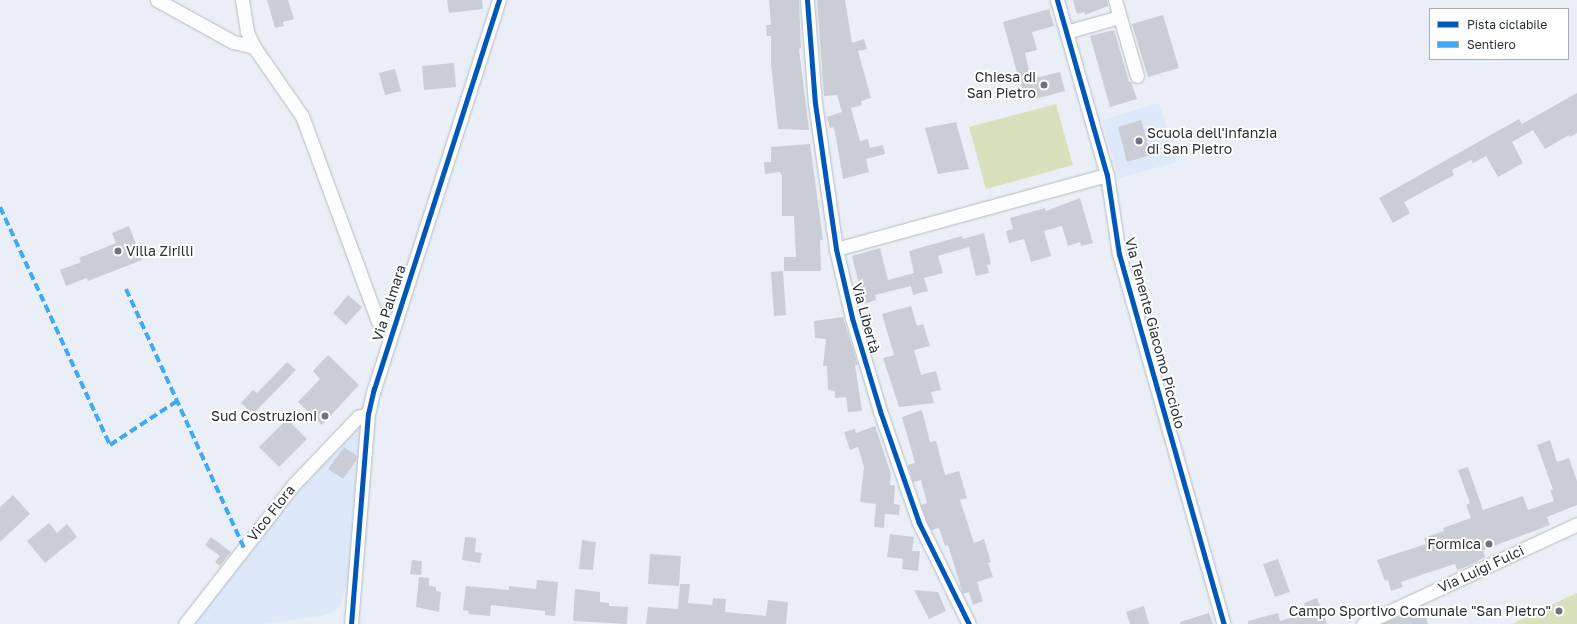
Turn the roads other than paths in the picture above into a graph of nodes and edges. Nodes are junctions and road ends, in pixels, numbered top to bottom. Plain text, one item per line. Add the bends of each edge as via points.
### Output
1 (156, 0) edge
2 (242, 0) edge
3 (499, 0) edge
4 (807, 0) edge
5 (1056, 0) edge
6 (1114, 0) edge
7 (1120, 17) junction
8 (1066, 32) junction
9 (254, 47) junction
10 (1137, 76) dead end
11 (1107, 175) junction
12 (836, 249) junction
13 (393, 330) junction
14 (368, 414) junction
15 (1577, 524) edge
16 (185, 624) edge
17 (351, 624) edge
18 (969, 624) edge
19 (1224, 624) edge
20 (1363, 624) edge

1 - 9 street via 234,42
2 - 9 street via 247,32
3 - 13 street, Via Palmara
4 - 12 street, Via Libertà via 815,102
5 - 8 street, Via Tenente Giacomo Picciolo
6 - 7 street
7 - 8 street
7 - 10 street
8 - 11 street, Via Tenente Giacomo Picciolo
9 - 13 street via 302,116 378,321
11 - 12 street
11 - 19 street, Via Tenente Giacomo Picciolo via 1119,254
12 - 18 street, Via Libertà via 852,318 878,404 919,523
13 - 14 street, Via Palmara
14 - 16 street, Vico Flora via 358,417 294,484
14 - 17 street, Via Palmara
15 - 20 street, Via Luigi Fulci

